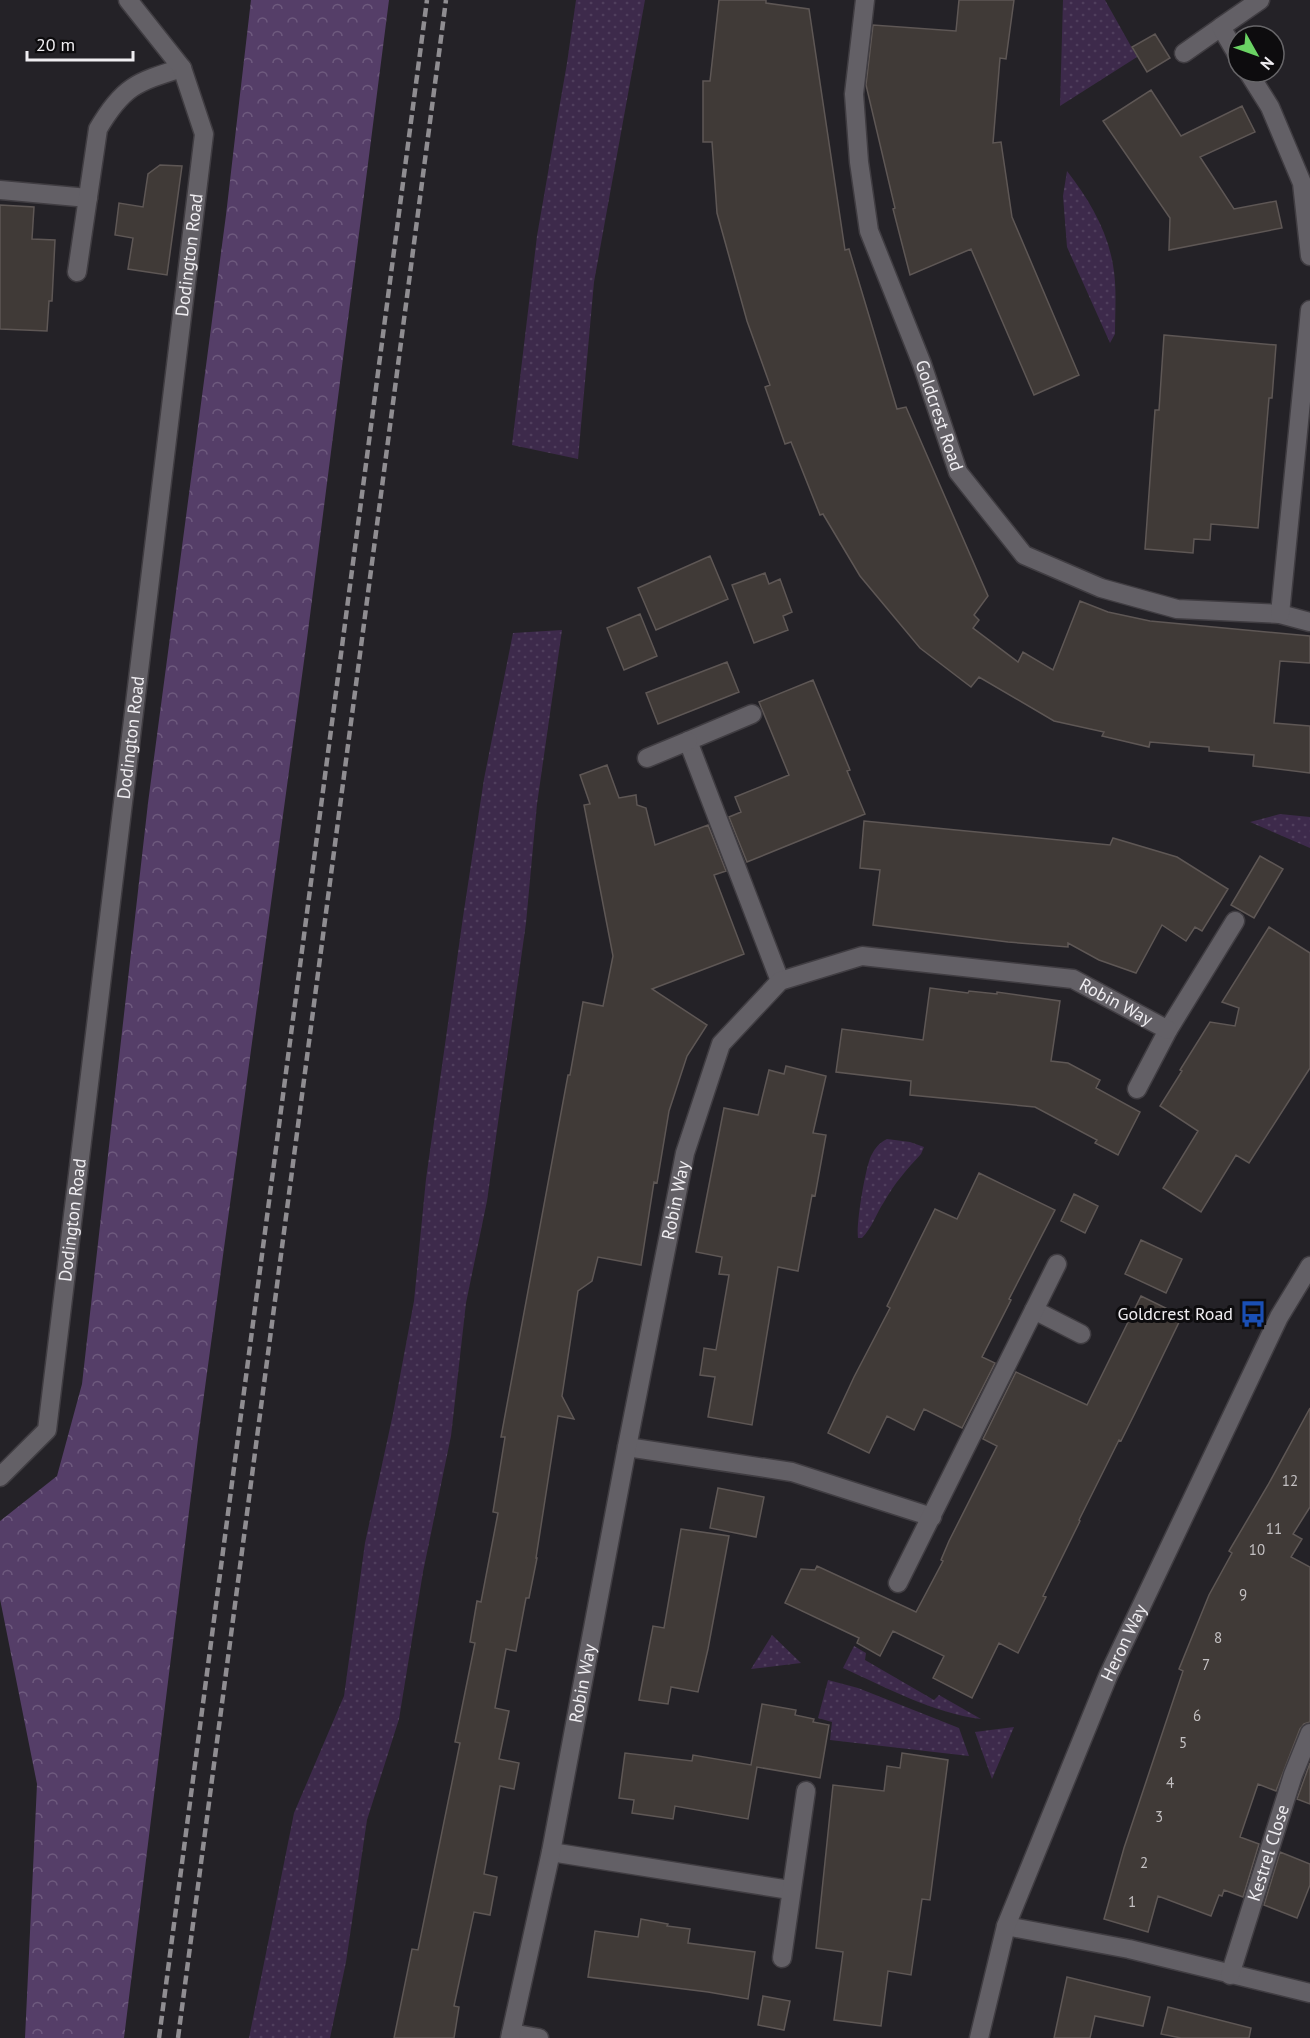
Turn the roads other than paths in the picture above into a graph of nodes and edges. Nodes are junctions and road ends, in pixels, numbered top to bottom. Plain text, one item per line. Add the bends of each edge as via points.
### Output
1 (128, 0) edge
2 (865, 0) edge
3 (1260, 0) edge
4 (1221, 27) junction
5 (1226, 36) edge
6 (1184, 53) dead end
7 (182, 69) junction
8 (1255, 84) edge
9 (0, 190) edge
10 (88, 198) junction
11 (1310, 256) edge
12 (77, 272) dead end
13 (1310, 310) edge
14 (1280, 614) junction
15 (1310, 622) edge
16 (752, 714) dead end
17 (688, 741) junction
18 (647, 758) dead end
19 (1235, 921) dead end
20 (780, 981) junction
21 (1168, 1030) junction
22 (1137, 1089) dead end
23 (1057, 1264) dead end
24 (1310, 1266) edge
25 (1034, 1310) junction
26 (1081, 1334) dead end
27 (627, 1446) junction
28 (0, 1477) edge
29 (932, 1517) junction
30 (898, 1583) dead end
31 (1310, 1732) edge
32 (806, 1791) dead end
33 (551, 1852) junction
34 (790, 1890) junction
35 (1006, 1926) junction
36 (782, 1958) dead end
37 (1230, 1975) junction
38 (1310, 1993) edge
39 (510, 2035) edge
40 (539, 2038) edge
41 (979, 2038) edge

1 - 7 street, Dodington Road
2 - 14 street, Goldcrest Road via 854,94 869,231 922,364 958,472 1024,555 1101,588 1177,609
3 - 4 street
4 - 5 street
4 - 6 street
7 - 10 street via 134,86 108,111 98,129
7 - 28 street, Dodington Road via 204,134 46,1430
8 - 11 street via 1270,108 1302,183
9 - 10 street
10 - 12 street
13 - 14 street
14 - 15 street, Goldcrest Road
16 - 17 street
17 - 18 street
17 - 20 street
19 - 21 street, Robin Way
20 - 21 street, Robin Way via 862,956 1073,980
20 - 27 street, Robin Way via 721,1044 710,1077 685,1154
21 - 22 street, Robin Way
23 - 25 street
24 - 35 street, Heron Way via 1279,1317 1108,1676
25 - 26 street
25 - 29 street
27 - 29 street via 792,1472
27 - 33 street, Robin Way
29 - 30 street
31 - 37 street, Kestrel Close via 1293,1774
32 - 34 street
33 - 34 street
33 - 39 street, Robin Way
34 - 36 street
35 - 37 street
35 - 41 street, Heron Way
37 - 38 street
39 - 40 street, Robin Way

